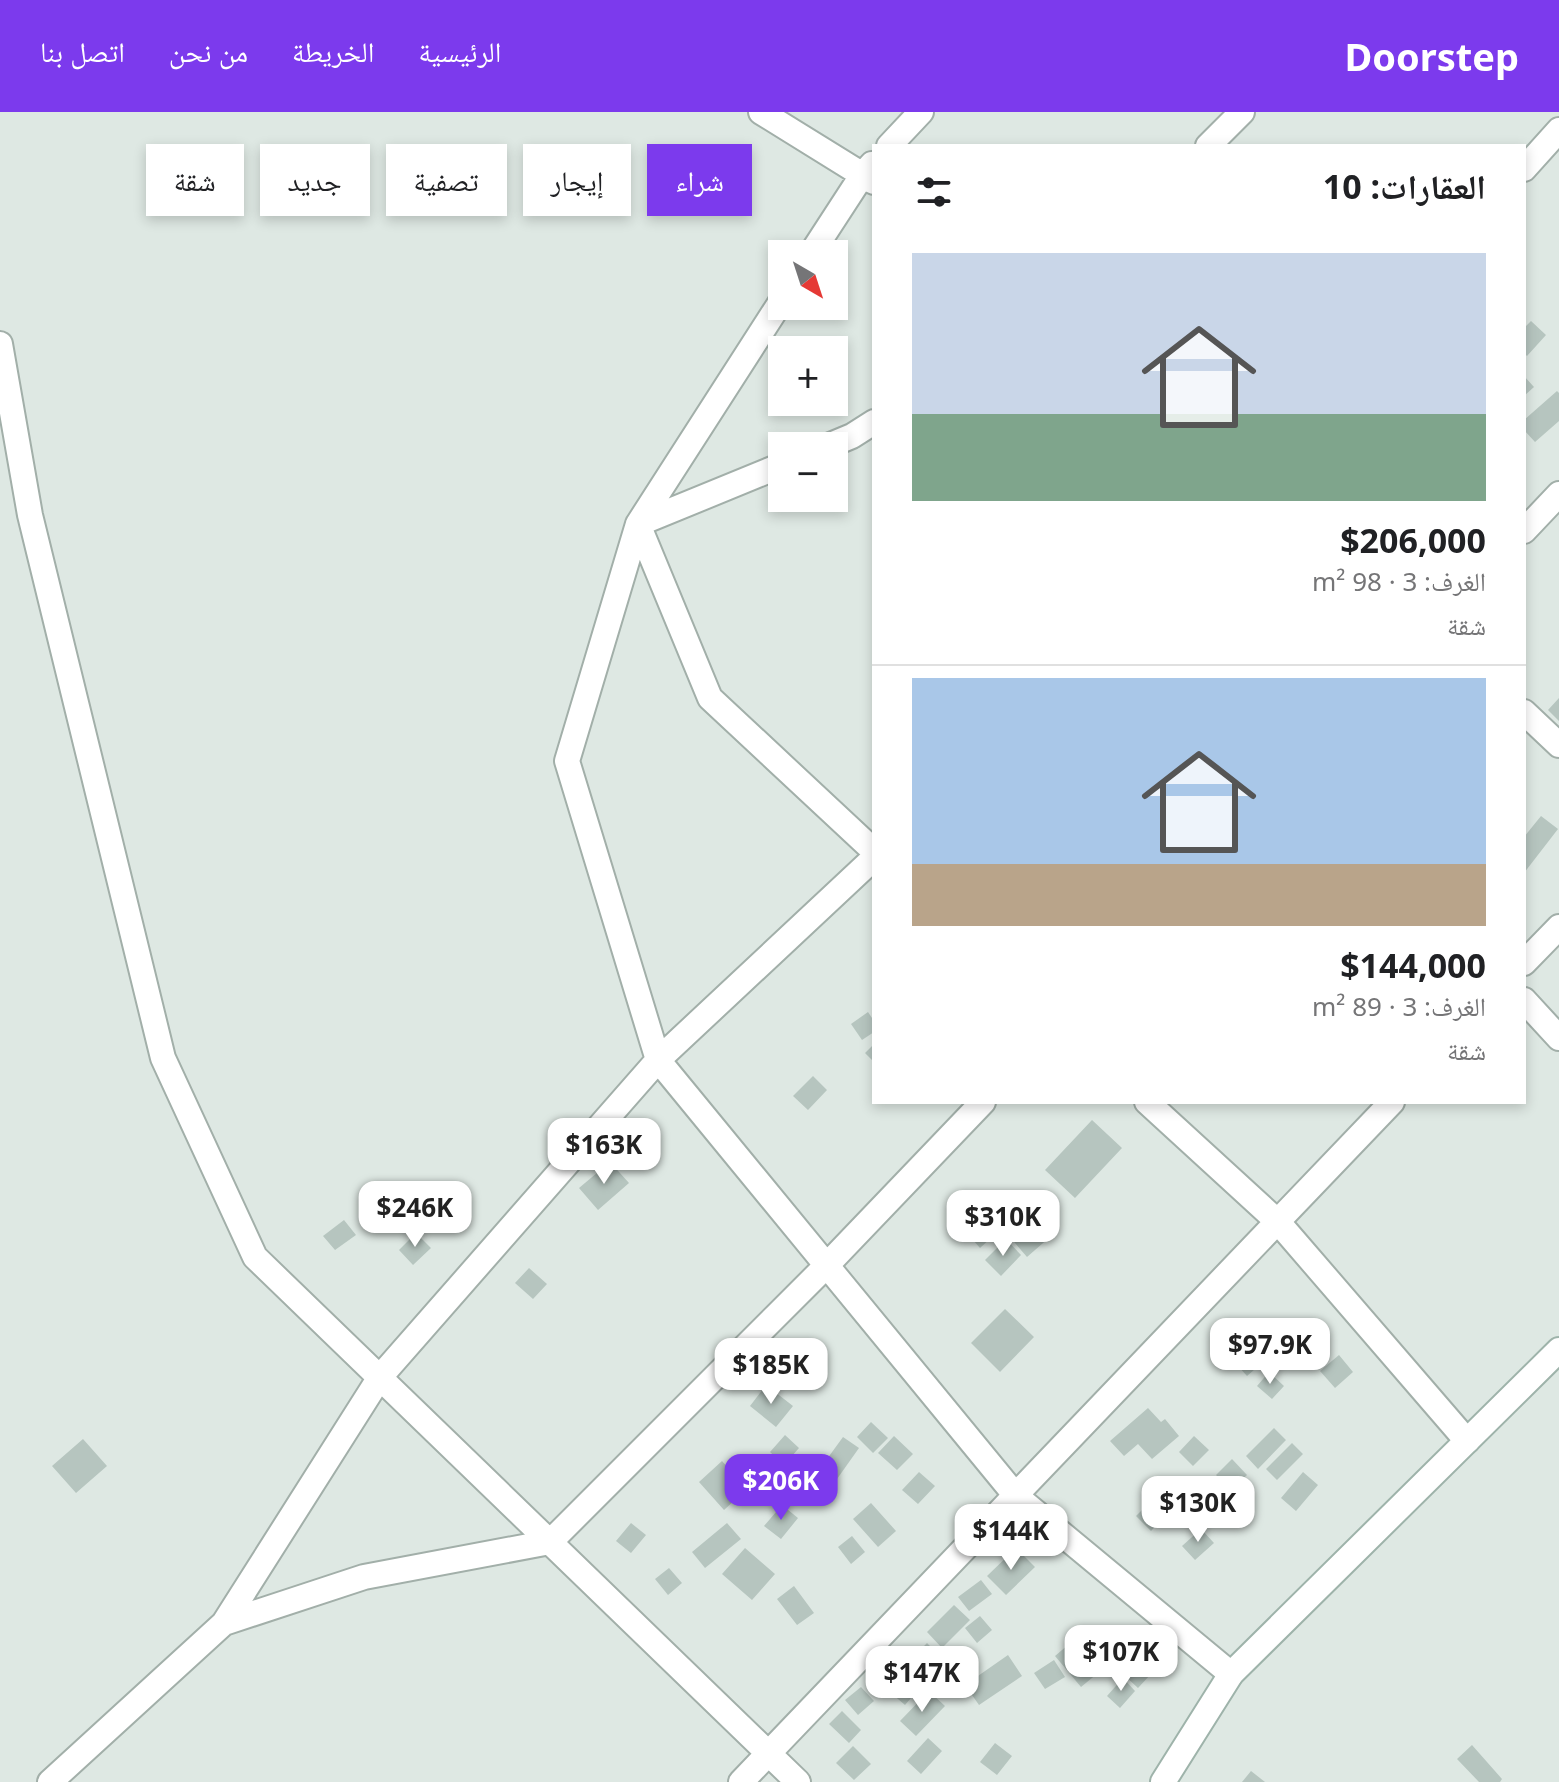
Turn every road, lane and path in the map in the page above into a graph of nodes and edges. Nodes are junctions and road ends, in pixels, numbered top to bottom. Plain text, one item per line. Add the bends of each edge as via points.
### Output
1 (761, 112) edge
2 (921, 112) edge
3 (1242, 112) edge
4 (1559, 130) edge
5 (891, 144) edge
6 (1210, 144) edge
7 (1526, 167) edge
8 (870, 173) edge
9 (821, 240) edge
10 (769, 320) edge
11 (0, 344) edge
12 (872, 423) edge
13 (848, 438) edge
14 (768, 471) edge
15 (1559, 494) edge
16 (638, 524) junction
17 (1526, 529) edge
18 (1526, 714) edge
19 (1559, 745) edge
20 (872, 849) edge
21 (872, 860) edge
22 (1559, 927) edge
23 (1526, 961) edge
24 (1526, 1002) edge
25 (1559, 1038) edge
26 (658, 1060) junction
27 (981, 1104) edge
28 (1149, 1104) edge
29 (1390, 1104) edge
30 (1278, 1222) junction
31 (827, 1265) junction
32 (1559, 1350) edge
33 (380, 1377) junction
34 (1467, 1441) junction
35 (1016, 1496) junction
36 (550, 1542) junction
37 (224, 1623) junction
38 (1231, 1674) junction
39 (768, 1753) junction
40 (50, 1782) edge
41 (741, 1782) edge
42 (798, 1782) edge
43 (1163, 1782) edge

1 - 8 street
2 - 5 street
3 - 6 street
4 - 7 street
8 - 9 street
10 - 16 street
11 - 33 street via 30,515 163,1058 255,1257
12 - 13 street
14 - 16 street
15 - 17 street
16 - 20 street via 710,698
16 - 26 street via 567,761
18 - 19 street
21 - 26 street
22 - 23 street
24 - 25 street
26 - 31 street
26 - 33 street
27 - 31 street
28 - 30 street
29 - 30 street
30 - 34 street
30 - 35 street
31 - 35 street
31 - 36 street
32 - 34 street
33 - 36 street
33 - 37 street
34 - 38 street
35 - 38 street
35 - 39 street
36 - 37 street via 364,1577
36 - 39 street
37 - 40 street
38 - 43 street
39 - 41 street
39 - 42 street

